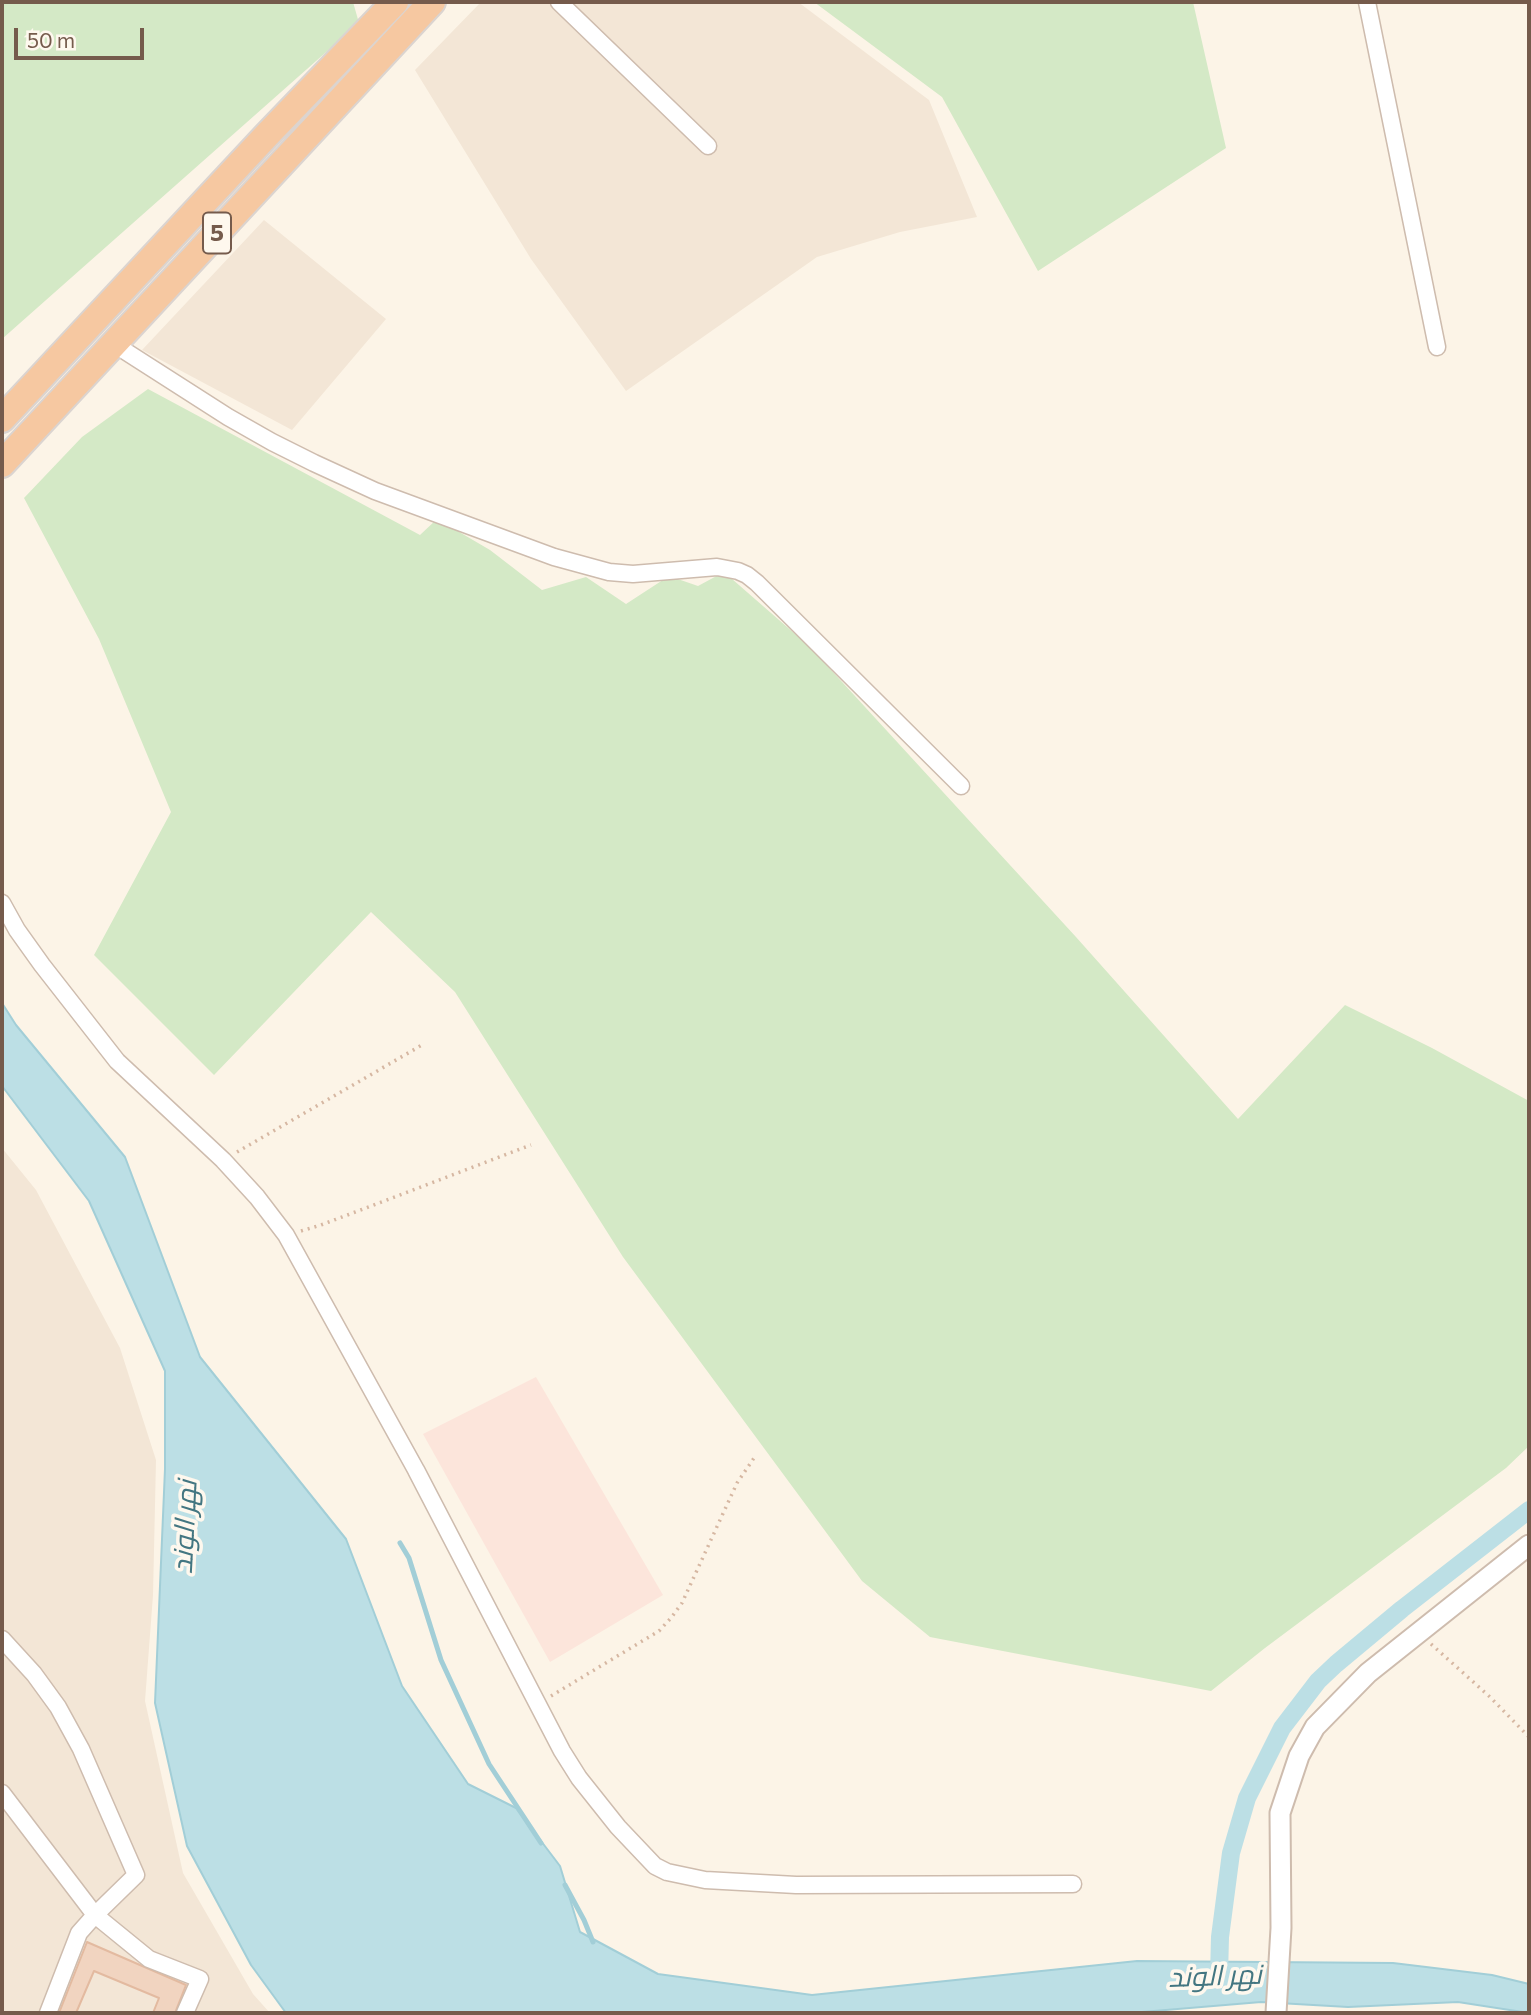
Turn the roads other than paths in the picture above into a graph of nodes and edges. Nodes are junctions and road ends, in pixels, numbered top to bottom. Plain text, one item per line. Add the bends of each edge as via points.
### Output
1 (395, 2) edge
2 (559, 2) edge
3 (1367, 2) edge
4 (428, 3) edge
5 (709, 146) dead end
6 (114, 344) junction
7 (1437, 347) dead end
8 (2, 419) edge
9 (2, 464) edge
10 (961, 786) dead end
11 (2, 903) edge
12 (1529, 1545) edge
13 (2, 1639) edge
14 (2, 1793) edge
15 (1073, 1884) dead end
16 (95, 1915) junction
17 (48, 2013) edge
18 (185, 2013) edge
19 (1276, 2013) edge

1 - 8 highway, 5
2 - 5 street
3 - 7 street
4 - 6 highway, 5
6 - 9 highway, 5
6 - 10 street via 239,423 314,463 375,491 554,557 609,572 717,567 747,575
11 - 15 street via 42,965 117,1060 223,1160 286,1235 416,1470 562,1751 585,1786 655,1866 705,1880 796,1885
12 - 19 street via 1368,1673 1315,1727 1299,1756 1280,1813
13 - 16 street via 58,1707 136,1875
14 - 16 street
16 - 17 street via 79,1933
16 - 18 street via 149,1959 200,1979

